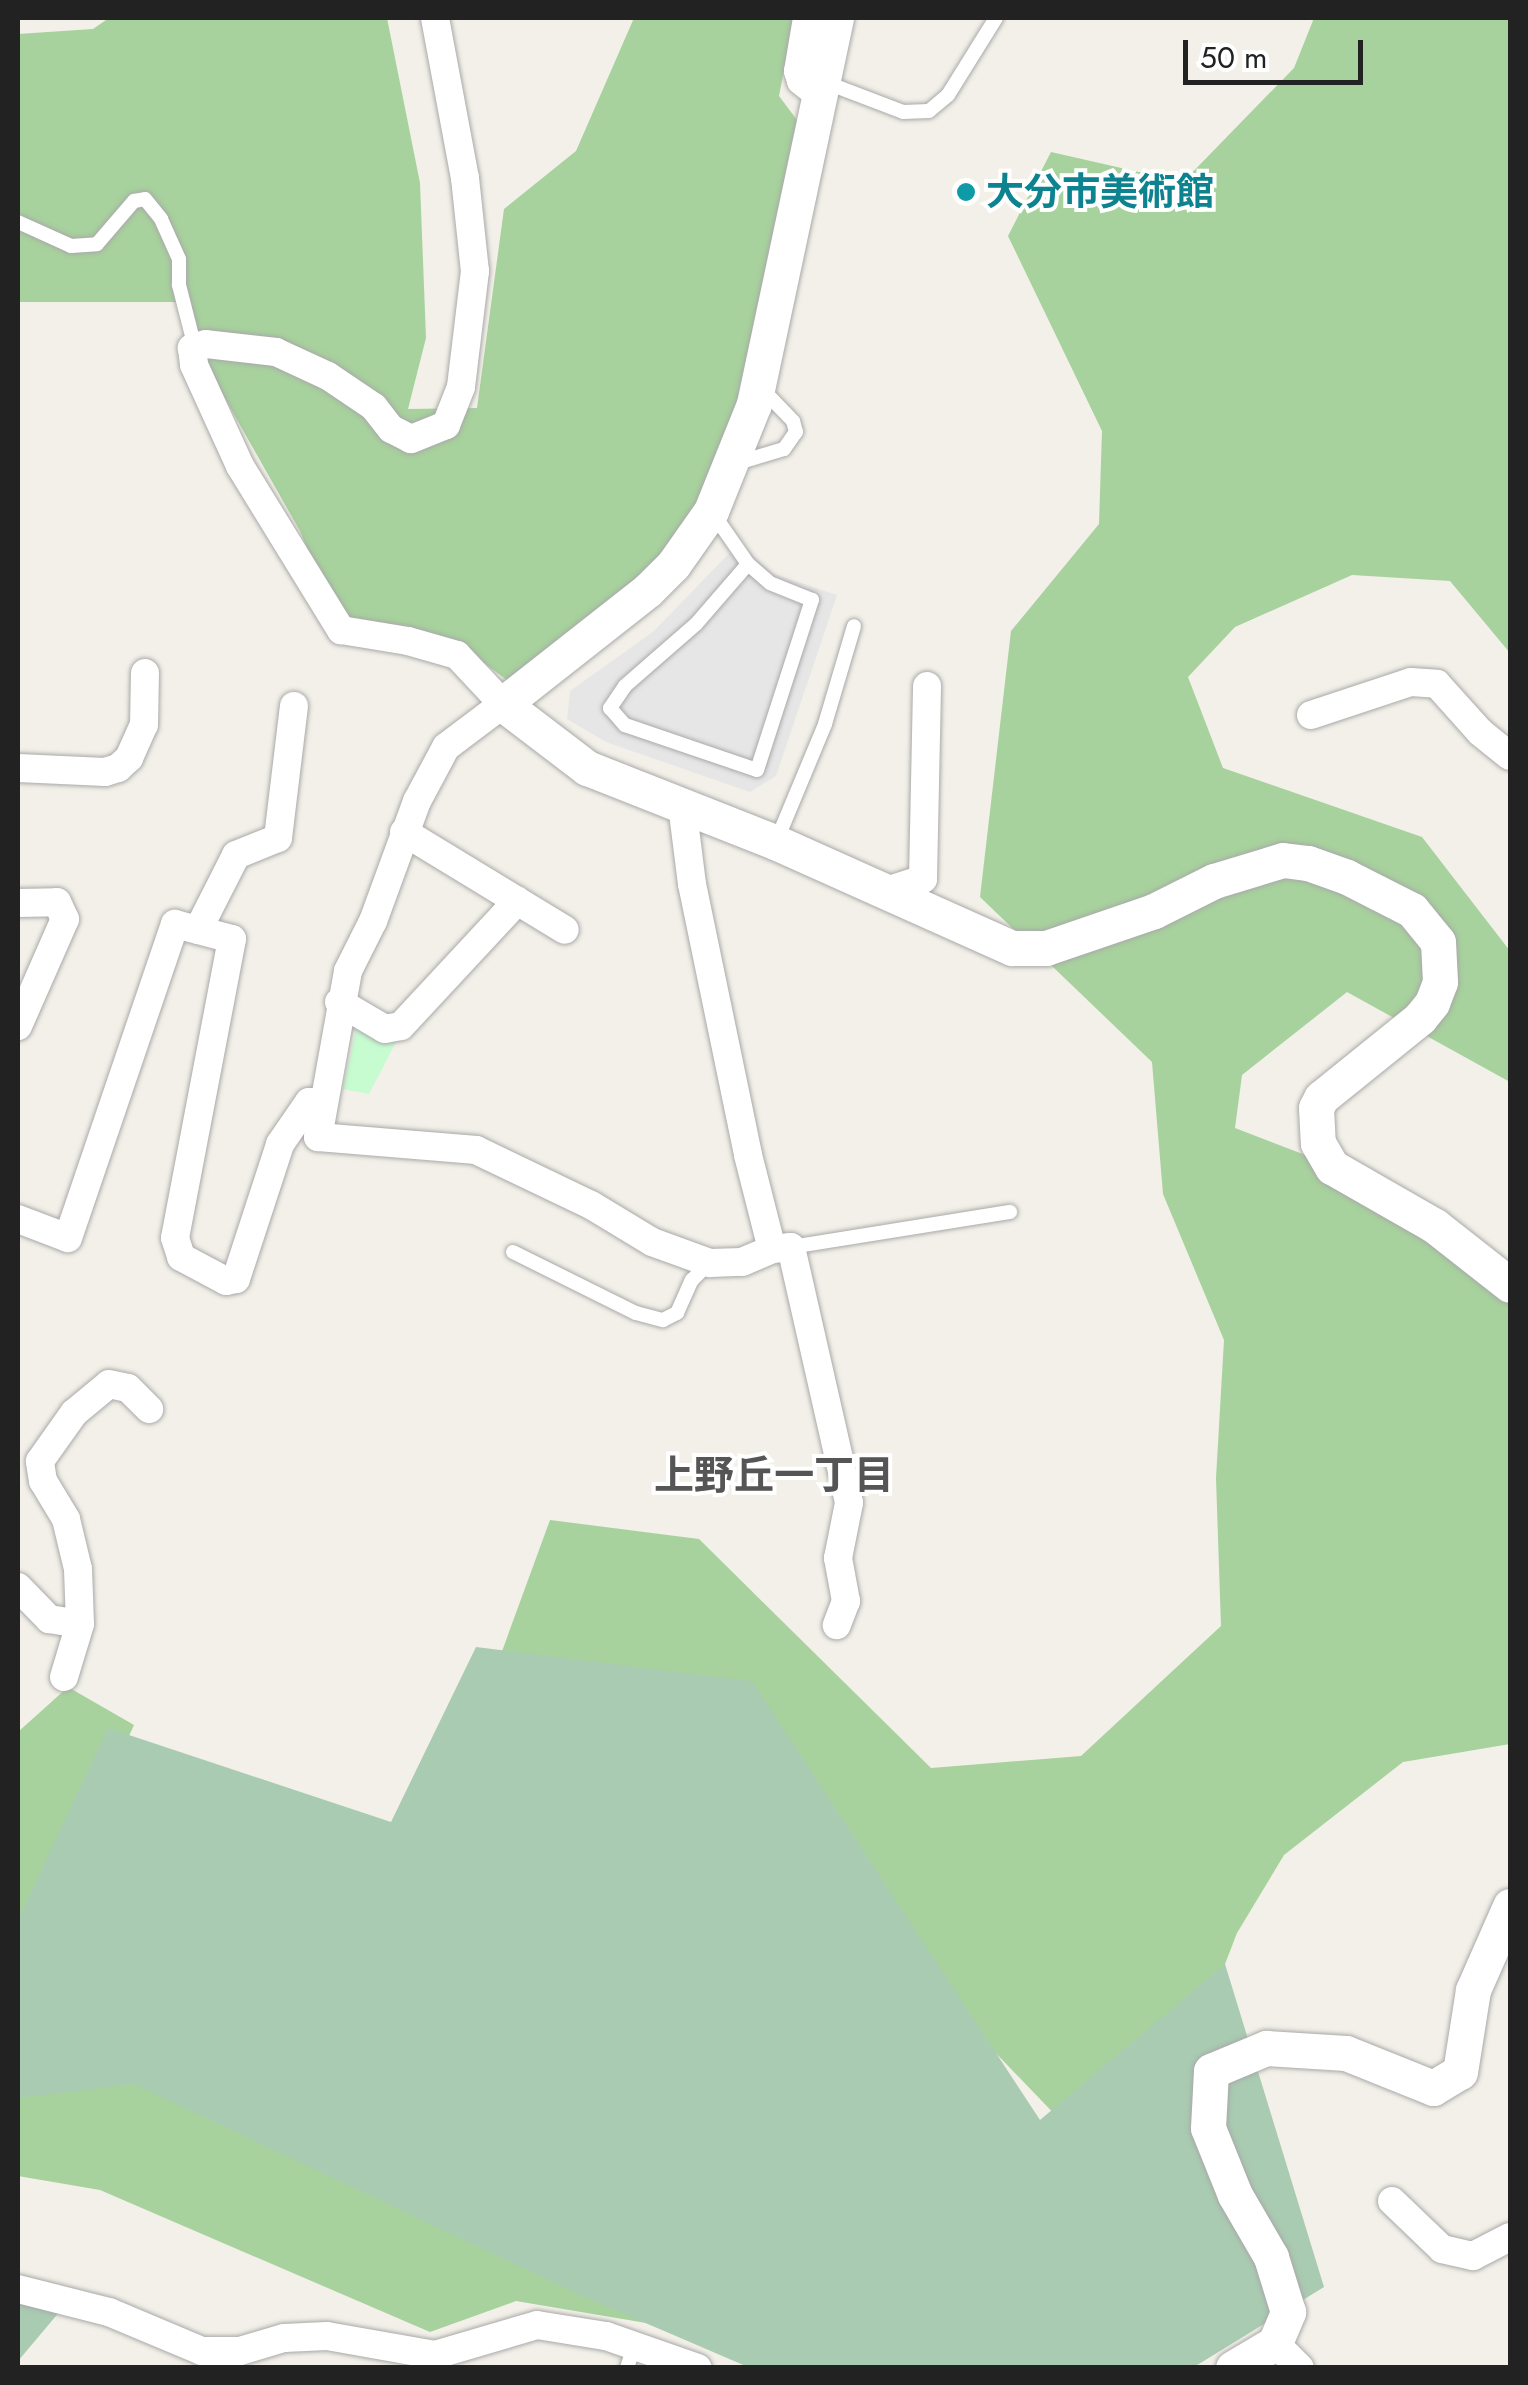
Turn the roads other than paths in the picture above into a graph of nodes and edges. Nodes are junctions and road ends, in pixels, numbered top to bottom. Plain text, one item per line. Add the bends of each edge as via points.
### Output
1 (435, 18) edge
2 (807, 18) edge
3 (836, 18) edge
4 (996, 18) edge
5 (820, 88) junction
6 (18, 222) edge
7 (195, 348) junction
8 (758, 385) junction
9 (732, 464) junction
10 (712, 511) junction
11 (748, 564) junction
12 (854, 626) dead end
13 (145, 673) dead end
14 (927, 686) dead end
15 (502, 704) junction
16 (294, 706) dead end
17 (1311, 716) dead end
18 (1510, 756) edge
19 (18, 768) edge
20 (682, 805) junction
21 (404, 832) junction
22 (776, 842) junction
23 (886, 891) junction
24 (517, 901) junction
25 (18, 903) edge
26 (198, 930) junction
27 (565, 930) dead end
28 (339, 1002) junction
29 (18, 1026) edge
30 (322, 1102) junction
31 (1010, 1212) dead end
32 (18, 1219) edge
33 (782, 1248) junction
34 (513, 1252) dead end
35 (710, 1263) junction
36 (1510, 1285) edge
37 (149, 1409) dead end
38 (18, 1587) edge
39 (80, 1624) junction
40 (837, 1625) dead end
41 (64, 1677) dead end
42 (1510, 1906) edge
43 (1392, 2201) dead end
44 (1510, 2237) edge
45 (18, 2289) edge
46 (1287, 2355) edge
47 (631, 2356) edge
48 (434, 2362) edge
49 (698, 2368) edge
50 (1233, 2368) edge

1 - 7 street via 466,178 475,271 461,387 446,425 410,439 328,376 276,352
2 - 5 street via 798,71 801,81
3 - 5 street
4 - 5 lane via 948,95 929,112 903,112
5 - 8 street
6 - 7 lane via 70,246 96,244 134,201 146,199 178,259
7 - 15 street via 194,365 240,466 342,630 458,655
8 - 9 street
8 - 9 lane via 796,432 784,449
9 - 10 street
10 - 11 lane
10 - 15 street via 648,590
11 - 11 lane via 610,708 625,725 757,770 812,600 770,583
12 - 22 lane via 825,724
13 - 19 street via 144,726 118,768
14 - 23 street via 923,878
15 - 20 street via 587,768
15 - 21 street via 446,747
16 - 26 street via 278,838 236,855
17 - 18 street via 1411,682 1437,684
20 - 22 street
20 - 33 street via 711,979
21 - 24 street
21 - 28 street
22 - 23 street
23 - 36 street via 1030,950 1284,860 1347,878 1412,910 1438,942 1440,982 1432,1003 1322,1098 1316,1108 1318,1143 1332,1168 1434,1226
24 - 27 street
24 - 28 street via 401,1026 385,1029
25 - 29 street via 57,902 65,919
26 - 30 street via 232,939 175,1238 181,1257 226,1281 236,1279 280,1144 310,1102
26 - 32 street via 175,924 68,1238
28 - 30 street
30 - 35 street via 318,1137 476,1150 652,1242
31 - 33 lane
33 - 35 street via 742,1262
33 - 40 street via 849,1503 838,1558 846,1601
34 - 35 lane via 663,1320 677,1312 692,1280
37 - 39 street via 128,1388 109,1384 74,1414 40,1461 43,1481 66,1519 78,1568
38 - 39 street via 49,1619
39 - 41 street
42 - 46 street via 1473,1990 1460,2072 1433,2088 1346,2053 1266,2048 1211,2071 1208,2128 1235,2196 1271,2257 1288,2312
43 - 44 street via 1442,2249 1473,2256
45 - 48 street via 109,2312 202,2351 328,2336
46 - 50 street
47 - 48 street via 583,2330 537,2326
47 - 49 street

